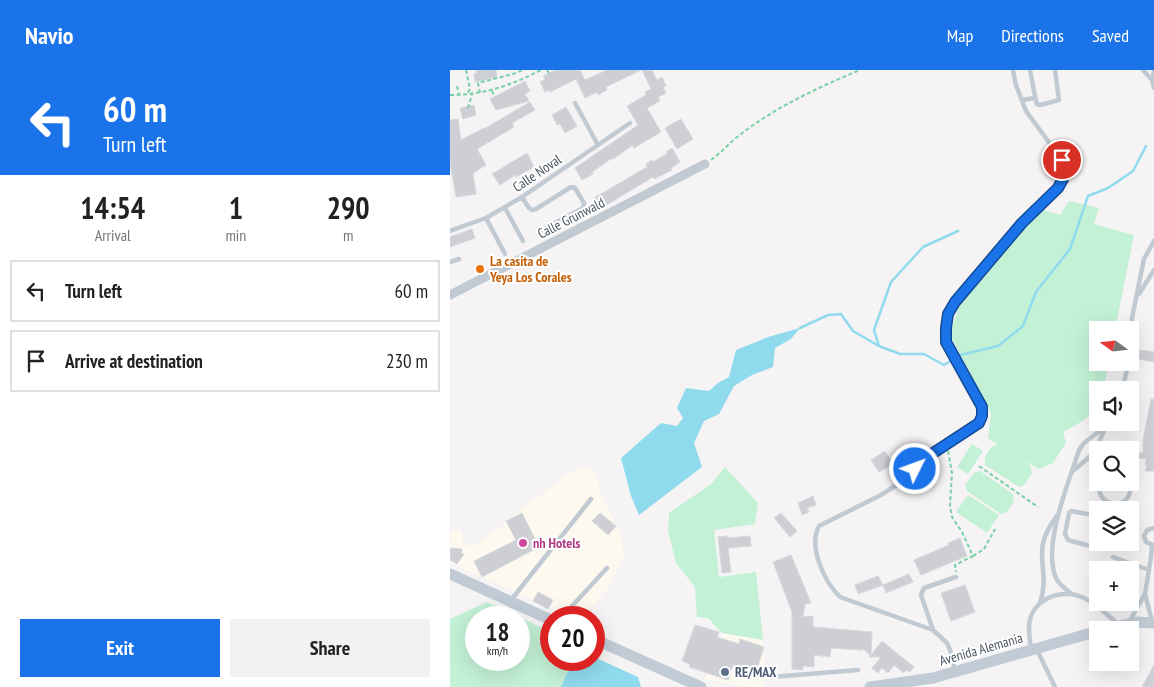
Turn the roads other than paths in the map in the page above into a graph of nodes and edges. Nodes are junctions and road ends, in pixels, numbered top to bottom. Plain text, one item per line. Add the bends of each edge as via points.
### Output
1 (1013, 70) edge
2 (1030, 70) edge
3 (1055, 70) edge
4 (1143, 70) edge
5 (1154, 72) edge
6 (1152, 80) junction
7 (1154, 88) edge
8 (1035, 98) junction
9 (1022, 100) junction
10 (575, 103) dead end
11 (630, 123) dead end
12 (598, 145) junction
13 (706, 164) road end
14 (522, 197) junction
15 (505, 208) junction
16 (486, 218) junction
17 (542, 230) dead end
18 (450, 231) edge
19 (523, 241) dead end
20 (1154, 241) edge
21 (505, 254) dead end
22 (459, 259) dead end
23 (450, 262) edge
24 (1154, 270) edge
25 (450, 295) edge
26 (1138, 297) junction
27 (1132, 321) edge
28 (1098, 431) edge
29 (1089, 458) edge
30 (1072, 472) junction
31 (591, 499) dead end
32 (1089, 514) edge
33 (1058, 515) junction
34 (1154, 528) edge
35 (1153, 545) edge
36 (1089, 546) edge
37 (1052, 555) junction
38 (1041, 557) junction
39 (1113, 557) dead end
40 (607, 568) dead end
41 (1149, 570) junction
42 (450, 574) edge
43 (956, 577) road end
44 (1072, 594) junction
45 (1145, 594) junction
46 (510, 601) junction
47 (1040, 604) junction
48 (572, 606) edge
49 (540, 615) edge
50 (1119, 621) edge
51 (1125, 621) edge
52 (1139, 623) edge
53 (1153, 623) edge
54 (933, 630) junction
55 (1089, 634) edge
56 (605, 644) edge
57 (1034, 649) junction
58 (858, 670) dead end
59 (955, 672) junction
60 (771, 677) dead end
61 (701, 687) edge
62 (870, 687) edge
63 (1055, 687) edge

1 - 9 lane
2 - 8 lane
3 - 8 lane via 1059,100 1040,105
4 - 6 lane
5 - 6 lane
6 - 7 lane
8 - 9 lane
9 - 54 lane via 1032,121 1062,160 1063,179 1022,223 948,314 946,342 982,407 979,423 924,459 906,479 819,526 815,538 816,552 826,580 840,597
10 - 12 lane
11 - 12 lane, Calle Noval
12 - 14 lane, Calle Noval
13 - 25 street, Calle Grunwald
14 - 15 lane, Calle Noval
14 - 17 lane via 532,210 571,187 575,188 584,203 583,208
15 - 16 lane, Calle Noval
15 - 19 lane
16 - 18 lane, Calle Noval
16 - 21 lane
20 - 26 lane via 1144,259
22 - 23 lane
24 - 26 lane
26 - 27 lane
28 - 30 lane via 1084,442
29 - 30 lane
30 - 33 lane
31 - 46 lane
32 - 36 lane via 1069,512 1065,534 1068,540
33 - 37 lane
33 - 38 lane via 1044,537
34 - 35 lane via 1147,530 1144,536 1146,542
35 - 41 lane
37 - 38 lane
37 - 44 lane via 1055,577
38 - 47 lane via 1044,586
39 - 41 lane
40 - 48 lane
41 - 45 lane
42 - 46 street
43 - 54 lane via 924,588 921,595
44 - 47 lane via 1052,596
44 - 50 lane
45 - 51 lane
45 - 53 lane
46 - 49 street
47 - 57 lane via 1029,626
52 - 53 street
54 - 59 lane via 947,643
55 - 57 street, Avenida Alemania
56 - 61 street
57 - 59 street, Avenida Alemania
57 - 63 lane
58 - 60 lane
59 - 62 street, Avenida Alemania via 926,680

